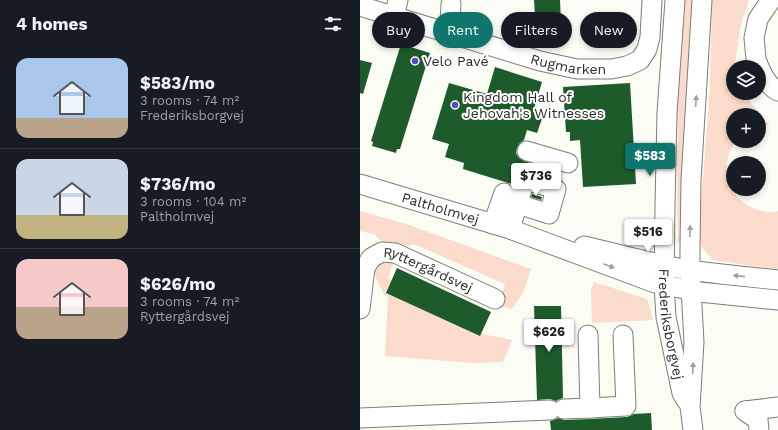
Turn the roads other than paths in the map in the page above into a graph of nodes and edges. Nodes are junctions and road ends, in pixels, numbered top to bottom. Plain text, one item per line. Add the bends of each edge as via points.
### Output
1 (652, 0) edge
2 (675, 0) edge
3 (702, 0) edge
4 (771, 0) edge
5 (451, 4) dead end
6 (360, 6) edge
7 (396, 8) edge
8 (451, 12) edge
9 (433, 26) edge
10 (493, 48) edge
11 (756, 60) edge
12 (766, 80) edge
13 (778, 91) edge
14 (527, 151) dead end
15 (568, 163) dead end
16 (360, 184) edge
17 (511, 198) dead end
18 (508, 228) junction
19 (664, 264) junction
20 (362, 266) edge
21 (690, 270) junction
22 (778, 280) edge
23 (664, 285) junction
24 (691, 290) junction
25 (495, 298) dead end
26 (778, 300) edge
27 (360, 309) edge
28 (588, 334) dead end
29 (623, 335) dead end
30 (690, 407) junction
31 (778, 407) edge
32 (590, 408) junction
33 (360, 418) edge
34 (692, 430) edge
35 (759, 430) edge

1 - 10 street, Rugmarken via 647,49 640,60 627,66 611,69 577,69 540,62
2 - 19 street, Frederiksborgvej via 667,113
21 -> 3 street, Frederiksborgvej via 691,180
4 - 11 street via 758,19 754,38
5 - 8 street
6 - 7 street, Rugmarken
7 - 9 street, Rugmarken
12 - 13 street
14 - 15 street
16 - 18 street, Paltholmvej
17 - 18 street
18 - 19 street, Paltholmvej
18 -> 23 street, Paltholmvej
19 - 21 street, Paltholmvej
19 - 23 street, Frederiksborgvej
20 - 25 street, Ryttergårdsvej via 382,252 395,253
20 - 27 street, Ryttergårdsvej
22 -> 21 street, Paltholmvej
21 - 24 street, Frederiksborgvej
23 - 24 street, Paltholmvej
23 - 30 street, Frederiksborgvej via 666,317 682,394
24 - 26 street, Paltholmvej
30 -> 24 street, Frederiksborgvej via 694,342
28 - 32 street
29 - 32 street via 626,406
30 - 34 street, Frederiksborgvej
31 - 35 street via 745,411 758,420
32 - 33 street

